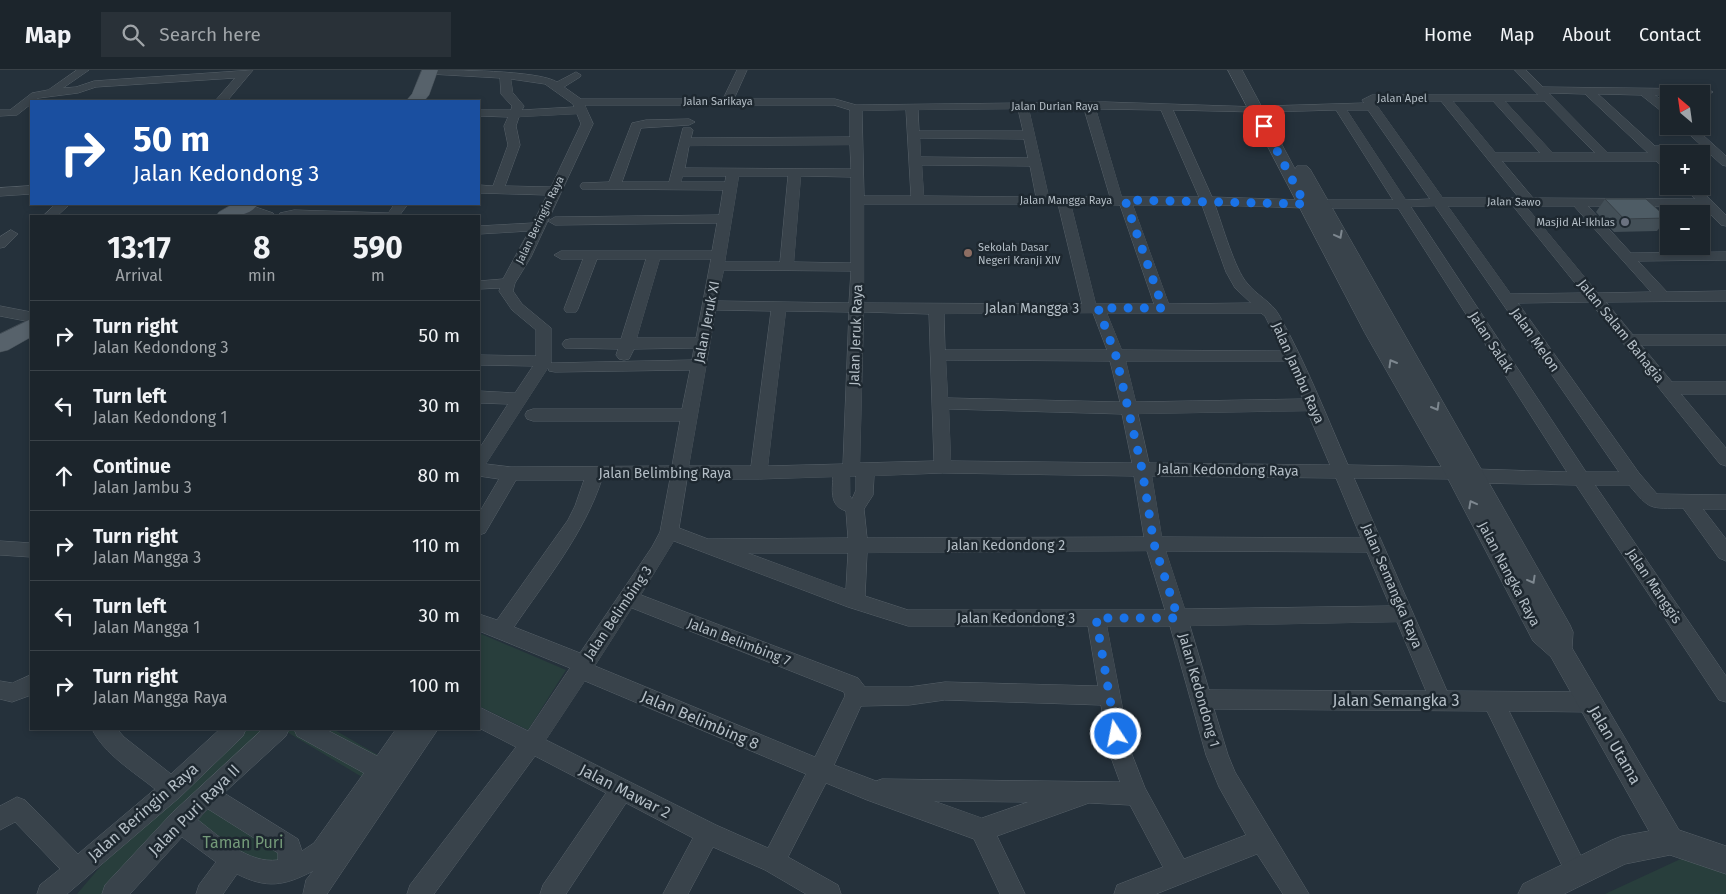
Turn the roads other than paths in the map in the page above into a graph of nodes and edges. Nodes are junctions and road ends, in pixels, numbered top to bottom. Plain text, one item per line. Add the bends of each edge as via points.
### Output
1 (84, 70) edge
2 (430, 70) edge
3 (742, 70) edge
4 (1235, 70) edge
5 (1248, 70) edge
6 (1520, 70) edge
7 (246, 72) edge
8 (576, 75) dead end
9 (505, 76) junction
10 (557, 86) junction
11 (1588, 91) junction
12 (1644, 91) junction
13 (1660, 91) edge
14 (51, 92) junction
15 (1544, 94) junction
16 (1444, 98) junction
17 (1496, 98) junction
18 (222, 100) edge
19 (416, 100) edge
20 (693, 101) junction
21 (727, 101) junction
22 (1660, 104) edge
23 (580, 105) junction
24 (1023, 106) junction
25 (1089, 106) junction
26 (1165, 106) junction
27 (1371, 106) junction
28 (912, 107) junction
29 (856, 108) junction
30 (1339, 108) junction
31 (1261, 109) junction
32 (0, 113) edge
33 (13, 113) junction
34 (480, 113) edge
35 (515, 114) junction
36 (689, 122) junction
37 (0, 126) edge
38 (914, 134) junction
39 (1029, 135) junction
40 (1696, 135) edge
41 (857, 141) junction
42 (684, 142) junction
43 (1726, 144) edge
44 (1707, 145) edge
45 (1710, 147) edge
46 (1710, 148) edge
47 (1656, 153) junction
48 (1660, 153) edge
49 (1492, 156) junction
50 (1550, 157) junction
51 (1605, 157) junction
52 (1660, 157) edge
53 (915, 161) junction
54 (1035, 162) junction
55 (1726, 162) edge
56 (678, 172) junction
57 (795, 173) junction
58 (856, 173) junction
59 (732, 179) junction
60 (586, 186) dead end
61 (614, 186) junction
62 (675, 186) junction
63 (480, 189) edge
64 (498, 189) junction
65 (30, 190) edge
66 (554, 191) junction
67 (0, 192) edge
68 (1698, 195) edge
69 (918, 199) junction
70 (858, 200) junction
71 (1043, 200) junction
72 (1063, 200) junction
73 (1121, 200) junction
74 (1207, 201) junction
75 (1437, 202) junction
76 (1523, 203) junction
77 (1578, 203) junction
78 (1706, 203) junction
79 (1313, 204) junction
80 (1400, 204) junction
81 (63, 205) edge
82 (401, 205) edge
83 (239, 209) edge
84 (50, 215) edge
85 (264, 215) edge
86 (290, 215) edge
87 (340, 215) edge
88 (393, 215) edge
89 (725, 219) junction
90 (556, 221) dead end
91 (1726, 222) edge
92 (538, 227) junction
93 (480, 230) edge
94 (11, 234) dead end
95 (0, 244) edge
96 (560, 255) dead end
97 (592, 255) junction
98 (654, 255) junction
99 (1726, 256) edge
100 (1626, 257) junction
101 (718, 260) junction
102 (787, 266) junction
103 (858, 267) junction
104 (508, 283) junction
105 (480, 284) edge
106 (1662, 296) junction
107 (1726, 296) edge
108 (1593, 297) junction
109 (1364, 298) junction
110 (1506, 299) junction
111 (709, 305) junction
112 (779, 307) junction
113 (857, 307) junction
114 (1094, 308) junction
115 (1163, 308) junction
116 (1266, 308) junction
117 (571, 309) dead end
118 (936, 309) junction
119 (0, 311) edge
120 (30, 317) edge
121 (30, 328) edge
122 (1374, 333) junction
123 (1394, 334) junction
124 (1628, 340) junction
125 (1726, 340) edge
126 (702, 343) junction
127 (0, 344) edge
128 (570, 344) dead end
129 (627, 344) junction
130 (938, 355) junction
131 (1116, 356) junction
132 (1292, 356) junction
133 (480, 360) edge
134 (550, 364) junction
135 (698, 365) junction
136 (620, 367) junction
137 (1667, 388) junction
138 (1726, 388) edge
139 (480, 397) edge
140 (518, 399) junction
141 (940, 403) junction
142 (1313, 405) junction
143 (1129, 408) junction
144 (533, 415) dead end
145 (690, 415) junction
146 (1719, 442) edge
147 (1726, 460) edge
148 (943, 467) junction
149 (1142, 469) junction
150 (488, 470) edge
151 (853, 470) junction
152 (679, 472) junction
153 (1342, 472) junction
154 (595, 473) junction
155 (759, 473) junction
156 (1455, 473) junction
157 (1475, 476) junction
158 (1633, 478) junction
159 (1581, 479) junction
160 (1688, 502) junction
161 (1726, 502) edge
162 (480, 522) edge
163 (669, 532) junction
164 (1154, 544) junction
165 (1374, 545) junction
166 (708, 546) junction
167 (858, 546) junction
168 (0, 548) edge
169 (30, 550) edge
170 (1507, 553) junction
171 (1726, 553) edge
172 (627, 598) junction
173 (855, 601) junction
174 (1404, 614) junction
175 (1096, 618) junction
176 (1178, 618) junction
177 (480, 622) edge
178 (501, 630) junction
179 (1560, 649) joint
180 (581, 667) junction
181 (30, 685) edge
182 (0, 690) edge
183 (853, 691) junction
184 (1726, 693) edge
185 (1109, 696) junction
186 (1201, 698) junction
187 (1441, 700) junction
188 (1493, 701) junction
189 (1591, 702) junction
190 (480, 718) edge
191 (104, 730) edge
192 (234, 730) edge
193 (277, 730) edge
194 (307, 730) edge
195 (408, 730) edge
196 (426, 730) edge
197 (531, 744) junction
198 (379, 770) junction
199 (820, 771) junction
200 (172, 789) junction
201 (622, 789) junction
202 (867, 790) junction
203 (1089, 792) junction
204 (1136, 794) junction
205 (206, 795) junction
206 (0, 819) edge
207 (180, 821) junction
208 (982, 830) junction
209 (708, 833) junction
210 (1262, 840) junction
211 (1670, 841) junction
212 (233, 859) junction
213 (1726, 860) edge
214 (773, 862) junction
215 (290, 868) junction
216 (77, 870) junction
217 (1577, 872) junction
218 (1179, 873) junction
219 (1547, 892) edge
220 (49, 894) edge
221 (114, 894) edge
222 (208, 894) edge
223 (315, 894) edge
224 (418, 894) edge
225 (552, 894) edge
226 (675, 894) edge
227 (828, 894) edge
228 (1013, 894) edge
229 (1126, 894) edge
230 (1298, 894) edge

1 - 14 street
2 - 9 street
2 - 19 main road
3 - 21 street
4 - 31 street, Jalan Nangka Raya
5 - 31 street, Jalan Nangka Raya
6 - 15 street
7 - 14 street via 94,84 78,90
7 - 18 street
8 - 10 street
9 - 10 street via 541,78
9 - 35 street via 507,94 518,106
10 - 23 street
11 - 12 street, Jalan Apel
11 - 15 street, Jalan Apel
11 - 47 street
12 - 13 street, Jalan Apel
12 - 22 street
14 - 33 street via 36,95
15 - 17 street, Jalan Apel
15 - 51 street
16 - 17 street, Jalan Apel
16 - 27 street, Jalan Apel via 1370,98
16 - 49 street, Jalan Salam Bahagia
17 - 50 street
20 - 21 street, Jalan Sarikaya
20 - 23 street, Jalan Sarikaya via 594,102
20 - 36 street
21 - 29 street, Jalan Sarikaya via 834,102
23 - 35 street, Jalan Sarikaya
23 - 66 street, Jalan Beringin Raya via 586,128
24 - 25 street, Jalan Durian Raya
24 - 28 street, Jalan Durian Raya
24 - 39 street
25 - 26 street, Jalan Durian Raya
25 - 73 street
26 - 31 street, Jalan Durian Raya
26 - 74 street, Jalan Jambu Raya
27 - 30 street, Jalan Apel
27 - 75 street, Jalan Melon
28 - 29 street, Jalan Durian Raya
28 - 38 street
29 - 41 street, Jalan Jeruk Raya
30 - 31 street, Jalan Apel
30 - 80 street, Jalan Salak
31 - 79 street, Jalan Nangka Raya
32 - 33 street
33 - 37 street
34 - 35 street, Jalan Sarikaya
35 - 64 street via 510,126 514,145
36 - 42 street
36 - 61 street via 636,125
38 - 39 street
38 - 53 street
39 - 54 street
40 - 44 street
41 - 42 street
41 - 58 street, Jalan Jeruk Raya
42 - 56 street
43 - 45 street
46 - 55 street
47 - 48 street
47 - 51 street
47 - 52 street
49 - 50 street
49 - 76 street, Jalan Salam Bahagia
50 - 51 street
53 - 54 street
53 - 69 street
54 - 71 street
56 - 59 street
56 - 62 street
57 - 58 street
57 - 59 street
57 - 102 street
58 - 70 street, Jalan Jeruk Raya
59 - 62 street
59 - 89 street, Jalan Jeruk XI
60 - 61 street
61 - 62 street
63 - 64 street
64 - 66 street
65 - 67 street
66 - 92 street, Jalan Beringin Raya
68 - 78 street
69 - 70 street, Jalan Mangga Raya
69 - 71 street, Jalan Mangga Raya
70 - 103 street, Jalan Jeruk Raya
71 - 72 street, Jalan Mangga Raya
72 - 73 street, Jalan Mangga Raya
72 - 114 street, Jalan Kedondong 1
73 - 74 street, Jalan Mangga Raya
73 - 115 street
74 - 79 street, Jalan Mangga Raya
74 - 116 street, Jalan Jambu Raya via 1237,279
75 - 76 street, Jalan Sawo
75 - 80 street, Jalan Sawo
75 - 110 street, Jalan Melon
76 - 77 street, Jalan Sawo
76 - 108 street, Jalan Salam Bahagia
77 - 78 street, Jalan Sawo
77 - 100 street
78 - 91 street
79 - 80 street, Jalan Sawo
79 - 109 street, Jalan Nangka Raya
80 - 159 street, Jalan Salak
81 - 84 street
82 - 88 street
83 - 85 street
86 - 87 street
89 - 90 street
89 - 101 street, Jalan Jeruk XI
92 - 93 street
92 - 104 street, Jalan Beringin Raya
94 - 95 street
96 - 97 street
97 - 98 street
97 - 117 street
98 - 101 street
98 - 129 street
99 - 100 street
100 - 106 street
101 - 102 street
101 - 111 street, Jalan Jeruk XI
102 - 103 street
103 - 113 street, Jalan Jeruk Raya
104 - 105 street
104 - 134 street via 506,291 511,300 544,328
106 - 107 street
106 - 108 street
108 - 110 street
108 - 124 street, Jalan Salam Bahagia
109 - 122 street, Jalan Nangka Raya
109 - 123 street, Jalan Nangka Raya
110 - 158 street, Jalan Melon
111 - 112 street, Jalan Mangga 3
111 - 126 street, Jalan Jeruk XI
112 - 113 street, Jalan Mangga 3
112 - 155 street
113 - 118 street, Jalan Mangga 3
113 - 151 street, Jalan Jeruk Raya
114 - 115 street, Jalan Mangga 3
114 - 118 street, Jalan Mangga 3
114 - 131 street, Jalan Kedondong 1
115 - 116 street, Jalan Mangga 3
116 - 132 street, Jalan Jambu Raya
118 - 130 street
119 - 120 street
121 - 127 main road
122 - 123 street
156 -> 122 street, Jalan Nangka Raya
123 -> 157 street, Jalan Nangka Raya
124 - 125 street
124 - 137 street, Jalan Salam Bahagia
126 - 129 street
126 - 135 street, Jalan Jeruk XI
128 - 129 street
129 - 136 street
130 - 131 street
130 - 141 street
131 - 132 street
131 - 143 street, Jalan Kedondong 1
132 - 142 street, Jalan Jambu Raya
133 - 134 street
134 - 136 street
134 - 140 street
135 - 136 street
135 - 145 street, Jalan Jeruk XI
137 - 138 street
137 - 146 street, Jalan Salam Bahagia
139 - 140 street
140 - 150 street
141 - 143 street
141 - 148 street
142 - 143 street
142 - 153 street, Jalan Jambu Raya
143 - 149 street, Jalan Kedondong 1
144 - 145 street
145 - 152 street, Jalan Jeruk XI
146 - 147 street, Jalan Salam Bahagia
148 - 149 street, Jalan Kedondong Raya
148 - 151 street, Jalan Kedondong Raya
149 - 153 street, Jalan Kedondong Raya
149 - 164 street, Jalan Kedondong 1
150 - 154 street, Jalan Belimbing Raya
150 - 162 street
151 - 155 street, Jalan Belimbing Raya
151 - 167 street, Jalan Jeruk Raya via 841,498 855,507
152 - 154 street, Jalan Belimbing Raya
152 - 155 street, Jalan Belimbing Raya
152 - 163 street, Jalan Belimbing 3
153 - 156 street, Jalan Kedondong Raya
153 - 165 street, Jalan Semangka Raya
154 - 178 street via 574,525
170 -> 156 street, Jalan Nangka Raya
157 - 159 street
157 - 170 street, Jalan Nangka Raya
158 - 159 street
158 - 160 street, Jalan Melon via 1652,501
159 - 184 street, Jalan Manggis
160 - 161 street, Jalan Melon
160 - 171 street
163 - 166 street, Jalan Kedondong 3
163 - 172 street, Jalan Belimbing 3
164 - 165 street, Jalan Kedondong 2
164 - 167 street, Jalan Kedondong 2
164 - 176 street, Jalan Kedondong 1
165 - 174 street, Jalan Semangka Raya
166 - 167 street, Jalan Kedondong 2
166 - 173 street, Jalan Kedondong 3
167 - 173 street, Jalan Jeruk Raya
168 - 169 street
170 - 179 street, Jalan Nangka Raya via 1542,634
172 - 180 street, Jalan Belimbing 3
172 - 183 street, Jalan Belimbing 7
173 - 175 street, Jalan Kedondong 3 via 908,618
174 - 176 street, Jalan Kedondong 3
174 - 187 street, Jalan Semangka Raya
175 - 176 street, Jalan Kedondong 3
175 - 185 street
176 - 186 street, Jalan Kedondong 1
177 - 178 street, Jalan Belimbing 8
178 - 180 street, Jalan Belimbing 8
179 - 189 street, Jalan Utama
180 - 197 street, Jalan Belimbing 3
180 - 199 street, Jalan Belimbing 8
181 - 182 street via 10,694
183 - 185 street via 909,696 945,691
183 - 199 street
185 - 204 street via 1120,752
186 - 187 street, Jalan Semangka 3
186 - 210 street, Jalan Kedondong 1 via 1227,779
187 - 188 street, Jalan Semangka 3
188 - 189 street, Jalan Semangka 3
188 - 217 street
189 - 211 street, Jalan Utama
190 - 197 street, Jalan Mawar 2
191 - 200 street via 116,744
192 - 200 street, Jalan Beringin Raya
193 - 205 street, Jalan Puri Raya II
194 - 198 street
195 - 198 street
196 - 223 street via 315,889
197 - 201 street, Jalan Mawar 2
197 - 224 street, Jalan Belimbing 3
198 - 215 street via 322,851 303,865
199 - 202 street, Jalan Belimbing 8
199 - 214 street
200 - 216 street, Jalan Beringin Raya
201 - 209 street, Jalan Mawar 2
201 - 225 street
202 - 203 street
202 - 208 street, Jalan Belimbing 8
203 - 204 street
203 - 208 street
204 - 218 street
205 - 207 street, Jalan Puri Raya II
205 - 215 street via 284,842 290,848
206 - 216 street via 17,808
207 - 212 street
207 - 221 street, Jalan Puri Raya II
208 - 228 street
209 - 214 street, Jalan Mawar 2
209 - 226 street
210 - 218 street
210 - 230 street, Jalan Kedondong 1
211 - 213 street
211 - 217 street via 1622,850
212 - 215 street via 271,874
212 - 222 street
214 - 227 street, Jalan Mawar 2
216 - 220 street, Jalan Beringin Raya
217 - 219 street
218 - 229 street

